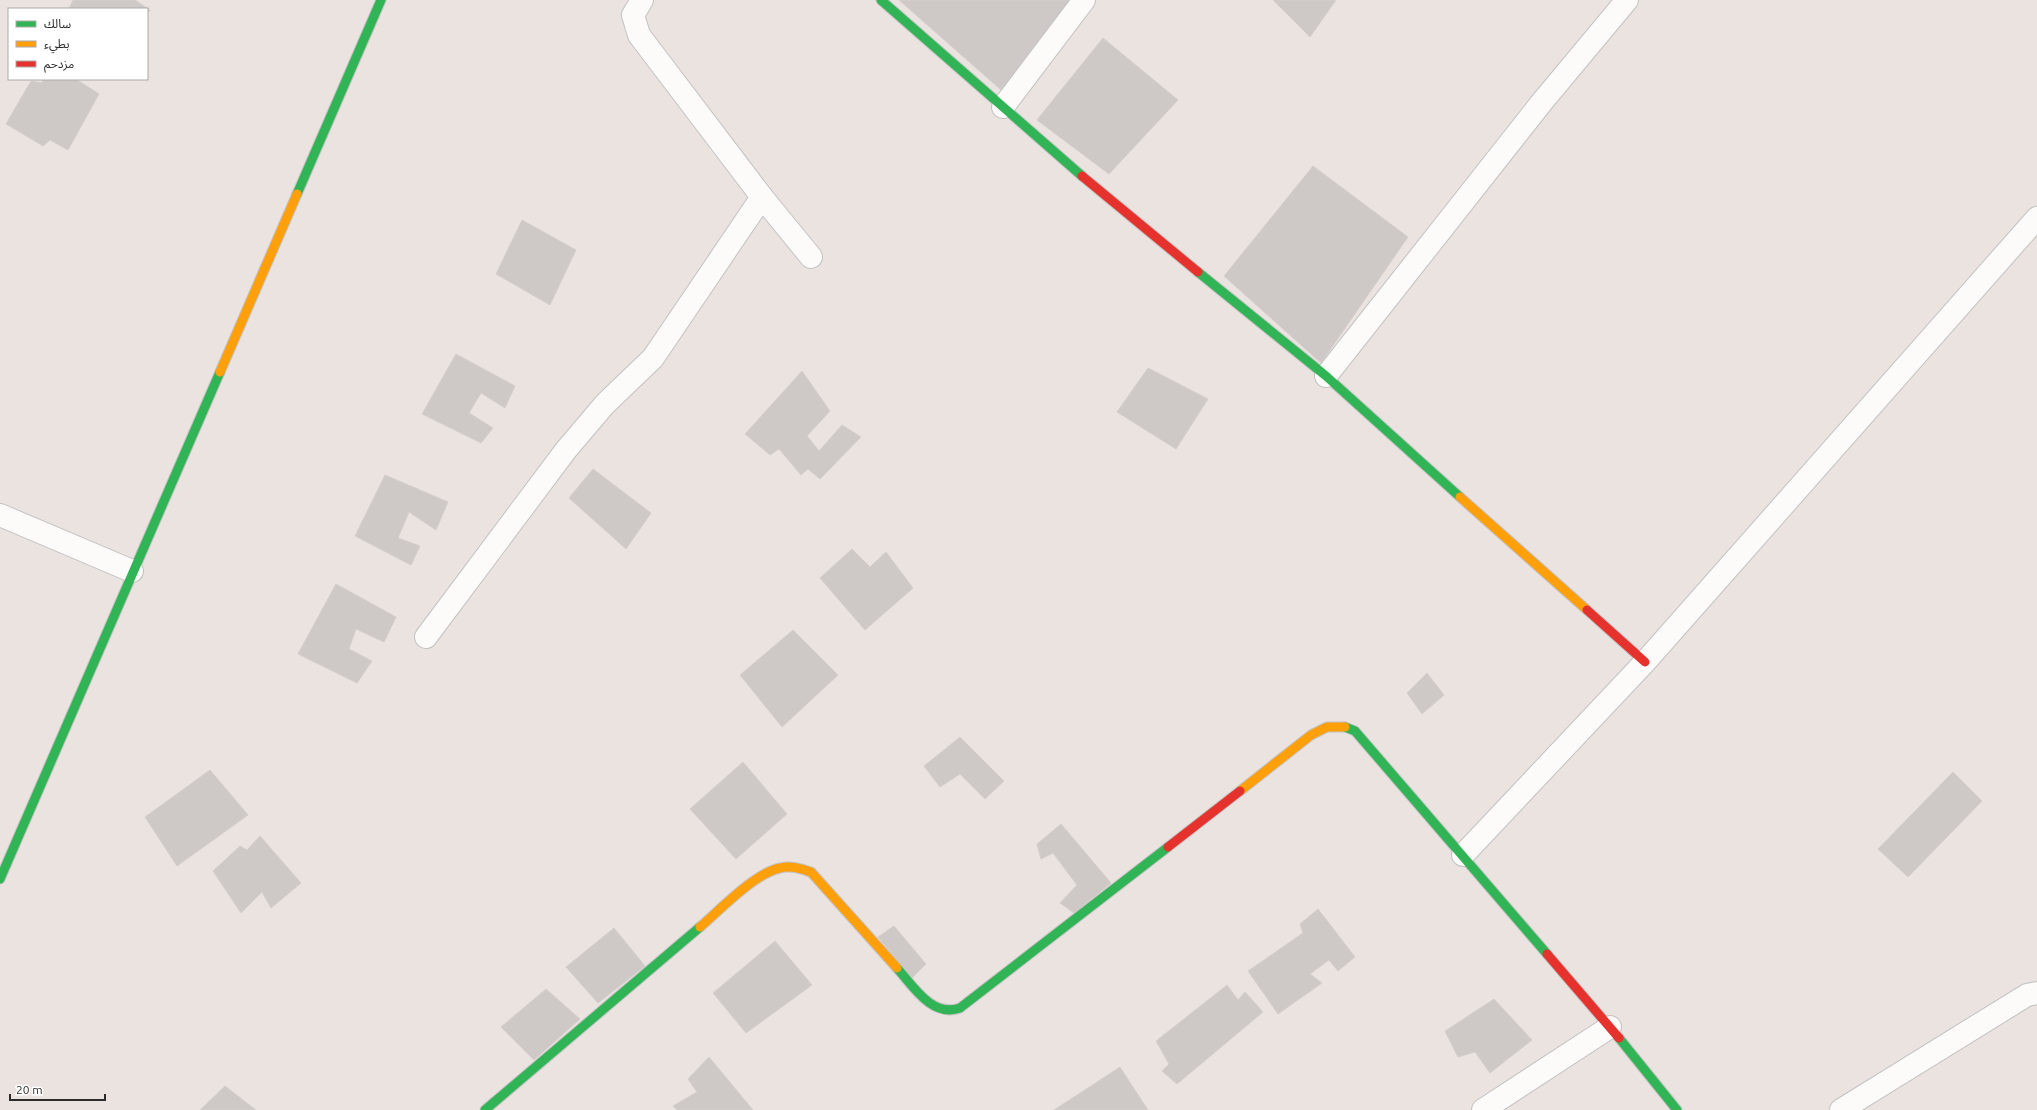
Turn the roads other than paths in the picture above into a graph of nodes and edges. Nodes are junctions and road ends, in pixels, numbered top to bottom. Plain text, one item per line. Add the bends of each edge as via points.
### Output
1 (381, 0) edge
2 (642, 0) edge
3 (881, 0) edge
4 (1084, 0) edge
5 (1627, 0) edge
6 (1003, 107) junction
7 (762, 197) junction
8 (2037, 218) edge
9 (811, 257) dead end
10 (1326, 376) junction
11 (0, 515) edge
12 (132, 571) junction
13 (426, 637) dead end
14 (1645, 662) junction
15 (1463, 855) junction
16 (0, 879) edge
17 (2037, 993) edge
18 (1610, 1027) junction
19 (485, 1110) edge
20 (1483, 1110) edge
21 (1677, 1110) edge
22 (1841, 1110) edge

1 - 12 street
2 - 7 street via 633,15 639,35
3 - 6 street
4 - 6 street
5 - 10 street via 1537,108
6 - 10 street via 1099,191
7 - 9 street
7 - 13 street via 653,358 605,404 566,450
8 - 14 street
10 - 14 street
11 - 12 street
12 - 16 street
14 - 15 street
15 - 18 street
15 - 19 street via 1355,731 1345,726 1326,726 1311,735 956,1011 942,1010 930,1005 811,872 796,866 776,867 761,875
17 - 22 street via 2027,996
18 - 20 street
18 - 21 street

